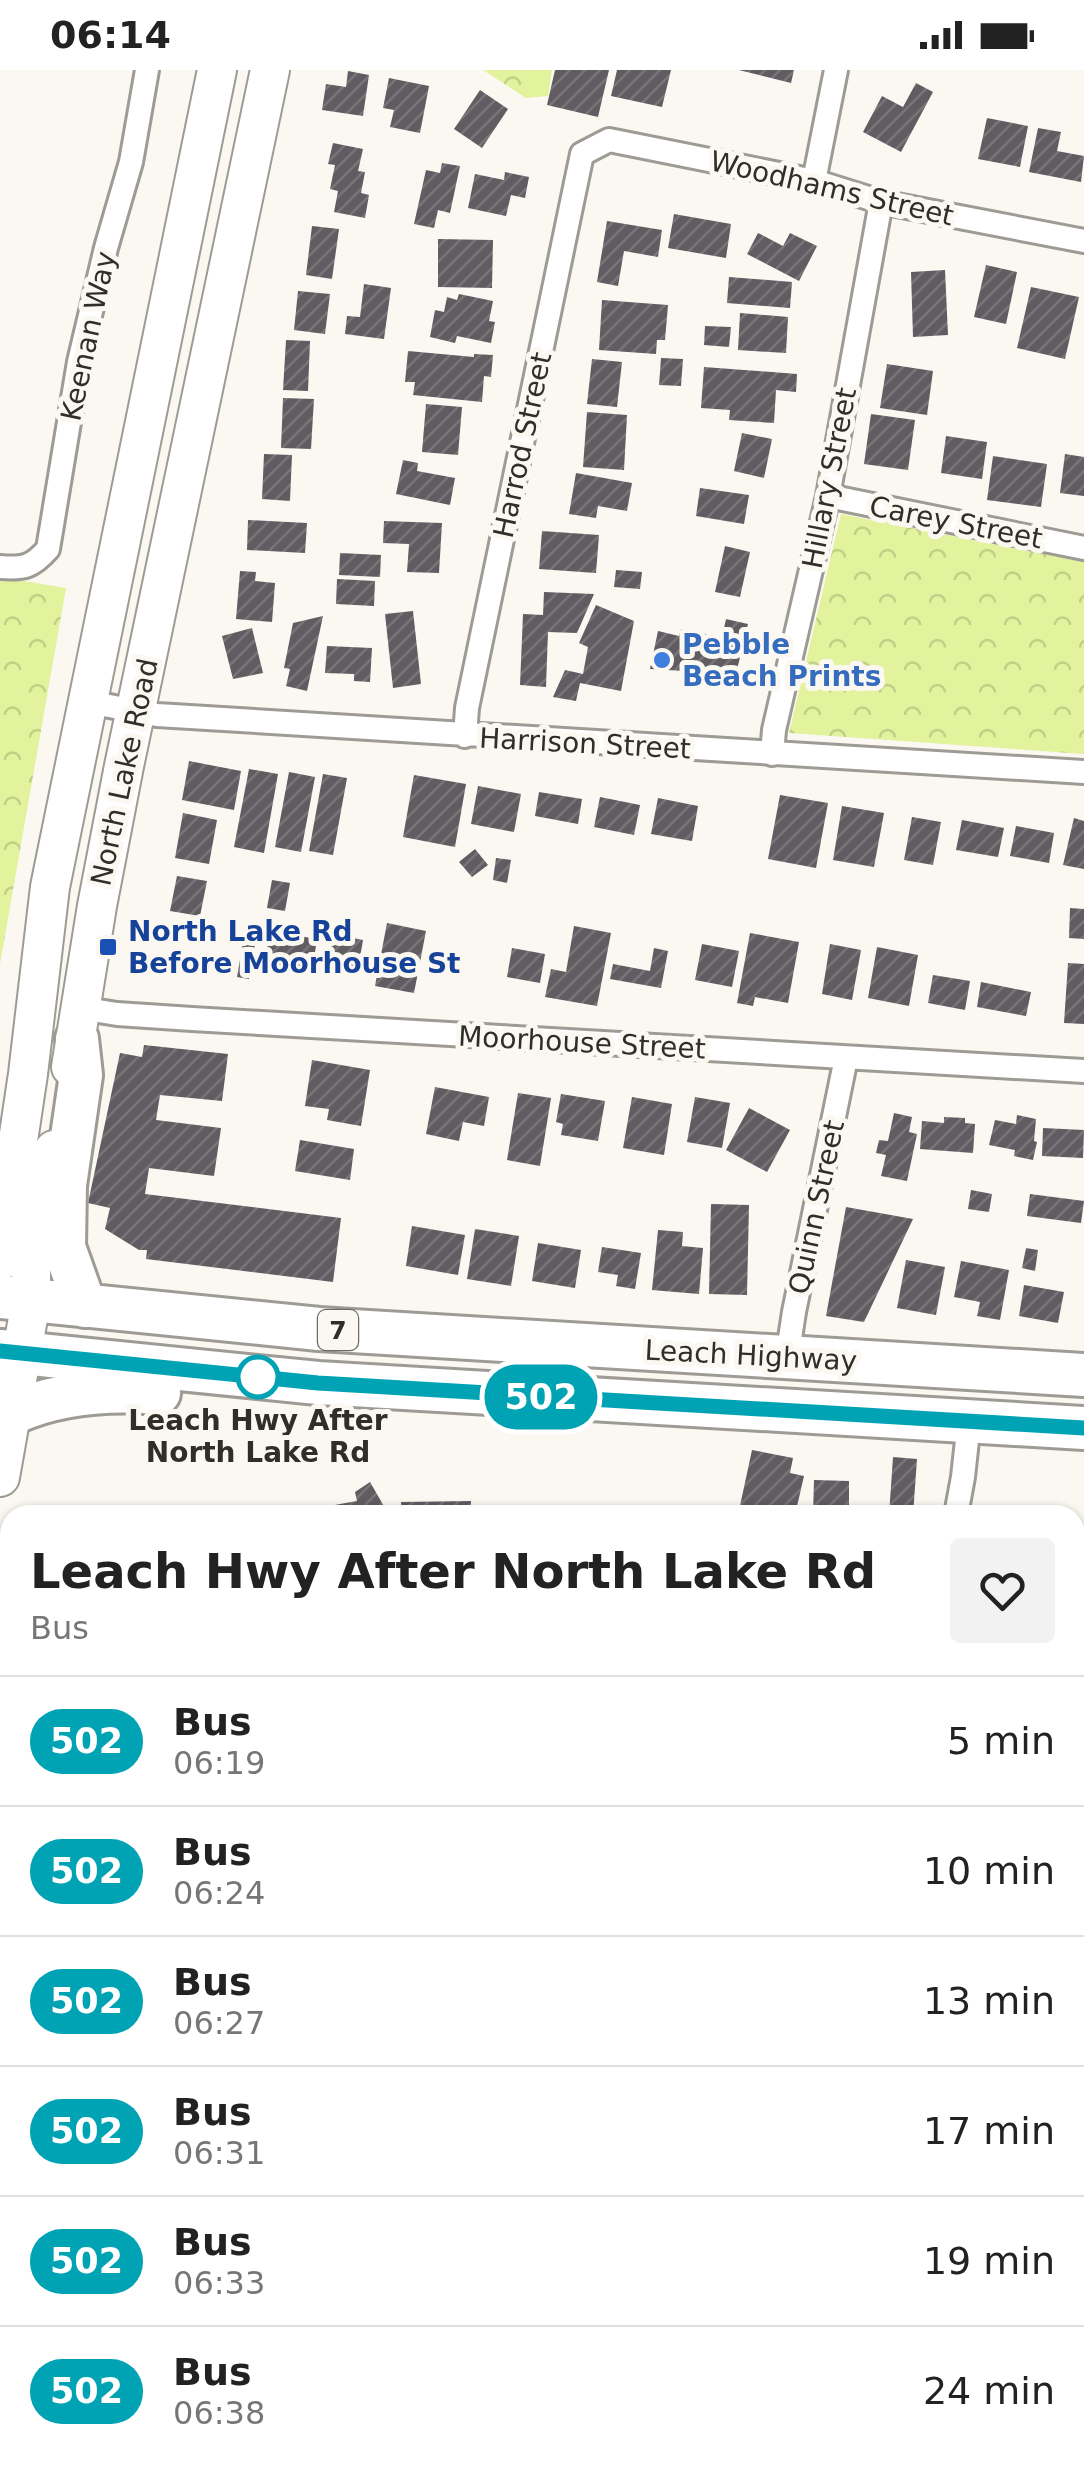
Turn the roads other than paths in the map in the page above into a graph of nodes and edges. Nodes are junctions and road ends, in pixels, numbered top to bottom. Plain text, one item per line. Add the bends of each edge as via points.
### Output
1 (147, 70) edge
2 (218, 70) edge
3 (270, 70) edge
4 (836, 70) edge
5 (582, 154) joint
6 (814, 181) junction
7 (882, 202) junction
8 (1084, 241) edge
9 (828, 496) junction
10 (1084, 548) edge
11 (0, 567) edge
12 (88, 702) junction
13 (136, 712) junction
14 (466, 736) junction
15 (772, 754) junction
16 (1084, 772) edge
17 (78, 1024) junction
18 (846, 1058) junction
19 (1084, 1071) edge
20 (2, 1236) edge
21 (16, 1299) edge
22 (85, 1306) junction
23 (592, 1346) junction
24 (11, 1352) edge
25 (788, 1358) junction
26 (1084, 1374) edge
27 (268, 1378) junction
28 (588, 1399) junction
29 (13, 1412) junction
30 (969, 1422) junction
31 (1084, 1428) edge
32 (0, 1477) edge
33 (958, 1505) edge

1 - 11 street, Keenan Way via 131,162 78,362 48,549 20,569
2 - 12 main road, North Lake Road
3 - 13 main road, North Lake Road
4 - 6 street
5 - 6 street, Woodhams Street via 608,140
5 - 14 street, Harrod Street
6 - 7 street, Woodhams Street
7 - 8 street, Woodhams Street
7 - 9 street, Hillary Street
9 - 10 street, Carey Street
9 - 15 street, Hillary Street
12 - 13 street, Harrison Street
12 - 20 main road, North Lake Road via 50,886
13 - 14 street, Harrison Street
13 - 17 main road, North Lake Road
14 - 15 street, Harrison Street
15 - 16 street, Harrison Street
17 - 18 street, Moorhouse Street via 117,1014
17 - 21 main road, North Lake Road via 31,1259
17 - 22 highway via 81,1075 64,1186 64,1247
18 - 19 street, Moorhouse Street
18 - 25 street, Quinn Street
21 - 22 highway, Leach Highway / 7
21 - 24 main road, North Lake Road
22 - 23 highway, Leach Highway / 7
23 - 25 highway, Leach Highway / 7
23 - 28 highway
24 - 27 highway, Leach Highway / 7
24 - 29 main road, North Lake Road
25 - 26 highway, Leach Highway / 7
27 - 28 highway, Leach Highway / 7
27 - 29 highway via 226,1398 114,1390
28 - 30 highway, Leach Highway / 7
29 - 32 main road, North Lake Road
30 - 31 highway, Leach Highway / 7
30 - 33 street

